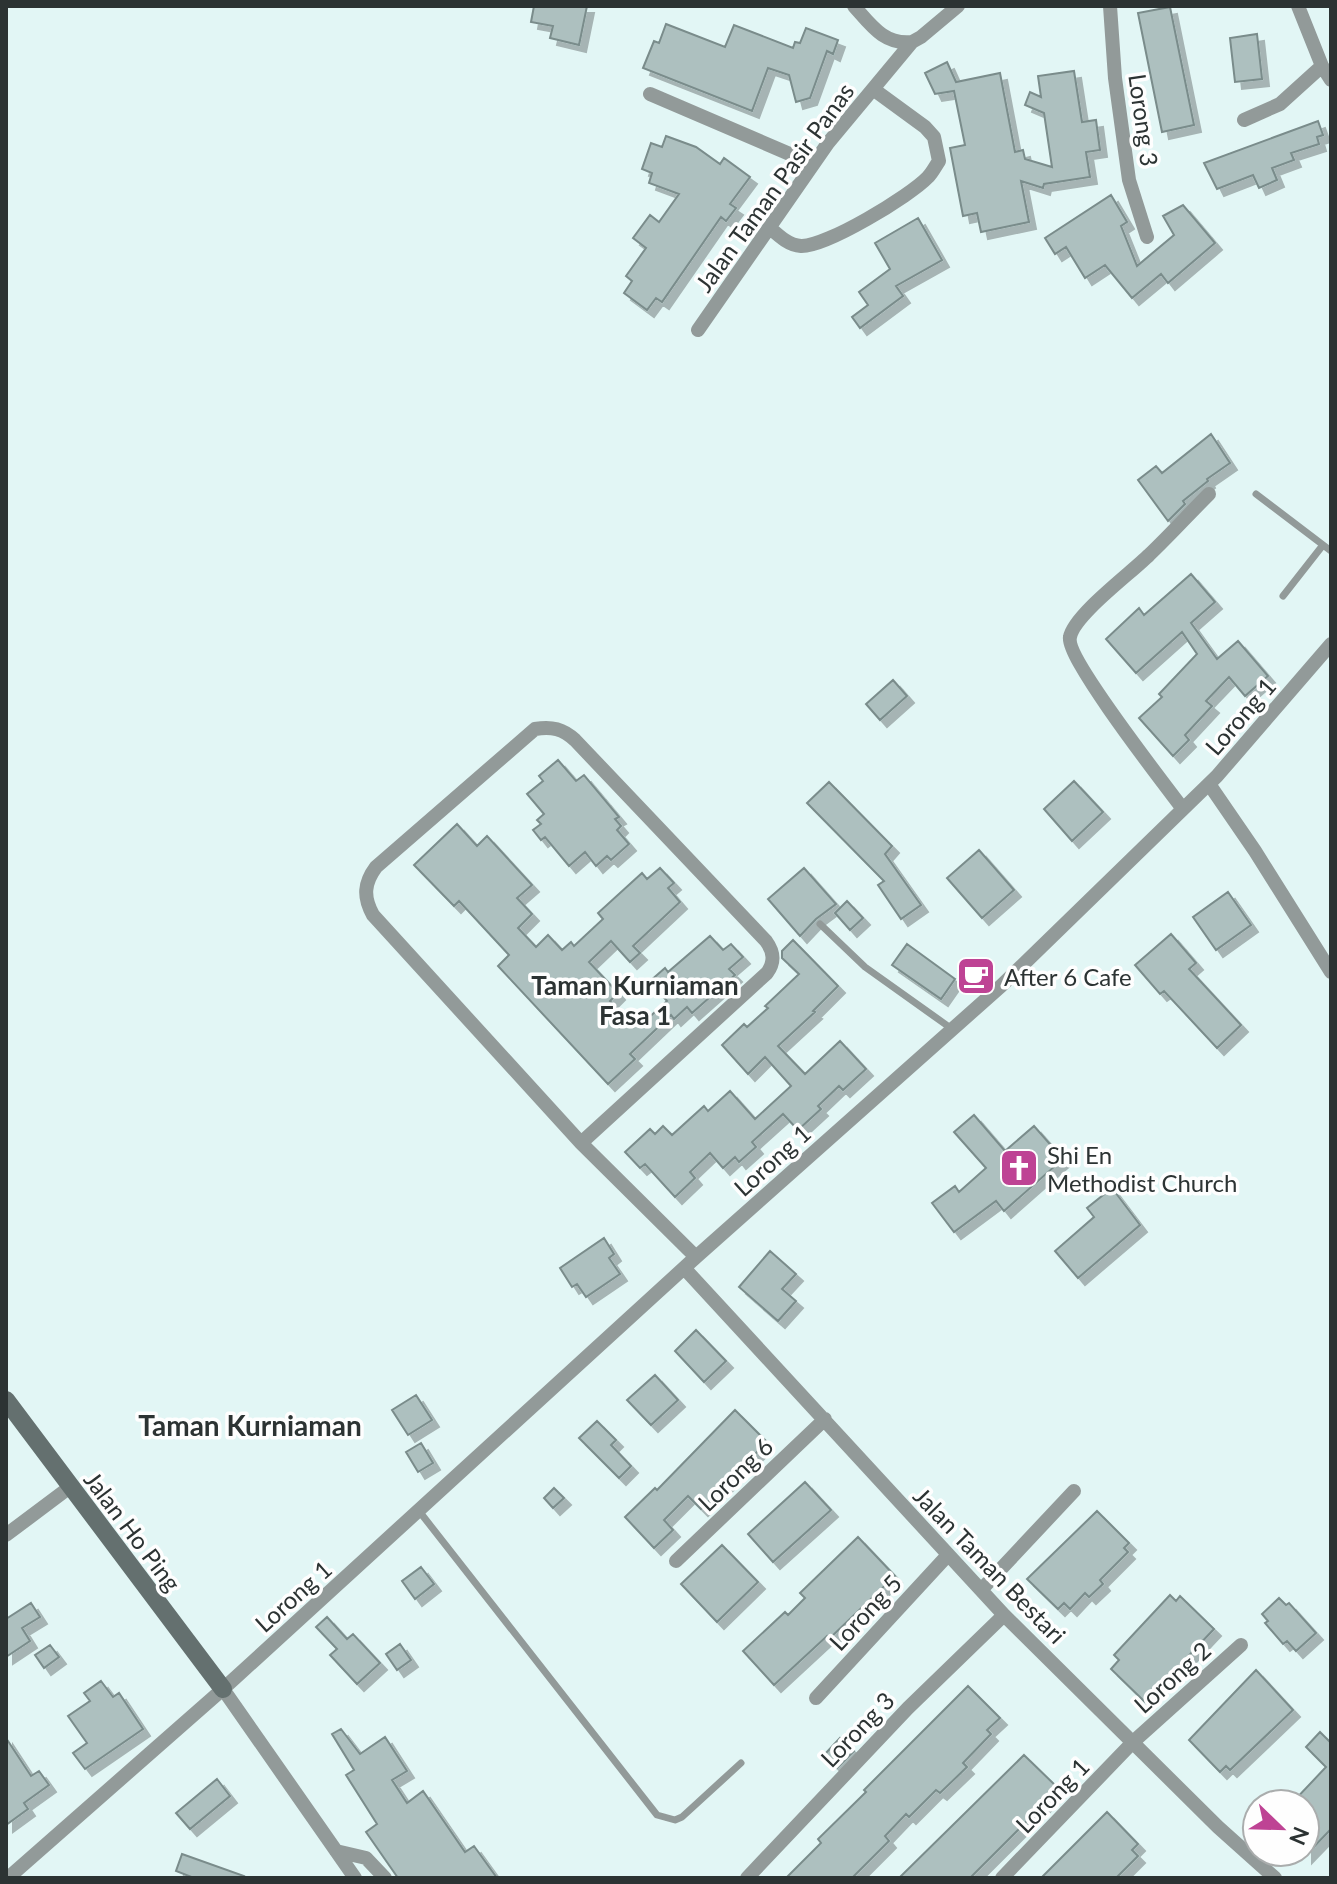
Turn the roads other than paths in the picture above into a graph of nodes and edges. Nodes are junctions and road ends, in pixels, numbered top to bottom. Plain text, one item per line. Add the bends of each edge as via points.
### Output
1 (854, 6) edge
2 (958, 6) edge
3 (1110, 6) edge
4 (1298, 6) edge
5 (912, 42) junction
6 (1322, 66) junction
7 (1331, 80) edge
8 (873, 89) junction
9 (650, 94) dead end
10 (1244, 120) dead end
11 (813, 164) junction
12 (769, 227) junction
13 (1147, 237) dead end
14 (698, 330) dead end
15 (1209, 494) dead end
16 (1256, 494) dead end
17 (1323, 545) junction
18 (1331, 551) edge
19 (1283, 596) dead end
20 (1331, 644) edge
21 (1209, 784) junction
22 (1183, 809) junction
23 (820, 924) dead end
24 (1331, 972) edge
25 (952, 1029) junction
26 (581, 1143) junction
27 (696, 1257) junction
28 (685, 1269) junction
29 (6, 1400) edge
30 (825, 1419) junction
31 (70, 1487) junction
32 (1074, 1491) dead end
33 (419, 1511) junction
34 (6, 1535) edge
35 (947, 1556) junction
36 (676, 1561) dead end
37 (982, 1589) junction
38 (1004, 1615) junction
39 (1241, 1645) dead end
40 (223, 1689) junction
41 (816, 1698) dead end
42 (1133, 1742) junction
43 (741, 1763) dead end
44 (336, 1851) junction
45 (8, 1878) edge
46 (355, 1878) edge
47 (385, 1878) edge
48 (747, 1878) edge
49 (1002, 1878) edge
50 (1275, 1878) edge

1 - 5 street via 884,38
2 - 5 street, Jalan Taman Pasir Panas
3 - 13 street, Lorong 3 via 1129,180
4 - 6 street
5 - 8 street, Jalan Taman Pasir Panas
6 - 7 street
6 - 10 street via 1280,104
8 - 11 street, Jalan Taman Pasir Panas
8 - 12 street via 934,137 939,161 930,175 861,222 816,244 794,245
9 - 11 street
11 - 12 street, Jalan Taman Pasir Panas
12 - 14 street, Jalan Taman Pasir Panas
15 - 22 street via 1079,619 1069,643 1083,671
16 - 17 lane
17 - 18 lane
17 - 19 lane
20 - 21 street, Lorong 1
21 - 22 street, Lorong 1
21 - 24 street
22 - 25 street, Lorong 1
23 - 25 lane via 865,967
25 - 27 street, Lorong 1
26 - 26 street via 373,915 365,895 376,867 535,729 546,727 575,740 773,954 767,973
26 - 27 street
27 - 28 street, Lorong 1
28 - 30 street, Jalan Taman Bestari
28 - 33 street, Lorong 1
29 - 31 street, Jalan Ho Ping
30 - 35 street, Jalan Taman Bestari
30 - 36 street, Lorong 6
31 - 34 street
31 - 40 street, Jalan Ho Ping
32 - 37 street
33 - 40 street, Lorong 1
33 - 43 lane via 657,1815 682,1817
35 - 37 street, Jalan Taman Bestari
35 - 41 street, Lorong 5
37 - 38 street, Jalan Taman Bestari
38 - 42 street, Jalan Taman Bestari
38 - 48 street, Lorong 3
39 - 42 street, Lorong 2
40 - 44 street
40 - 45 street, Lorong 1
42 - 49 street, Lorong 1
42 - 50 street, Jalan Taman Bestari
44 - 46 street
44 - 47 street via 366,1858

